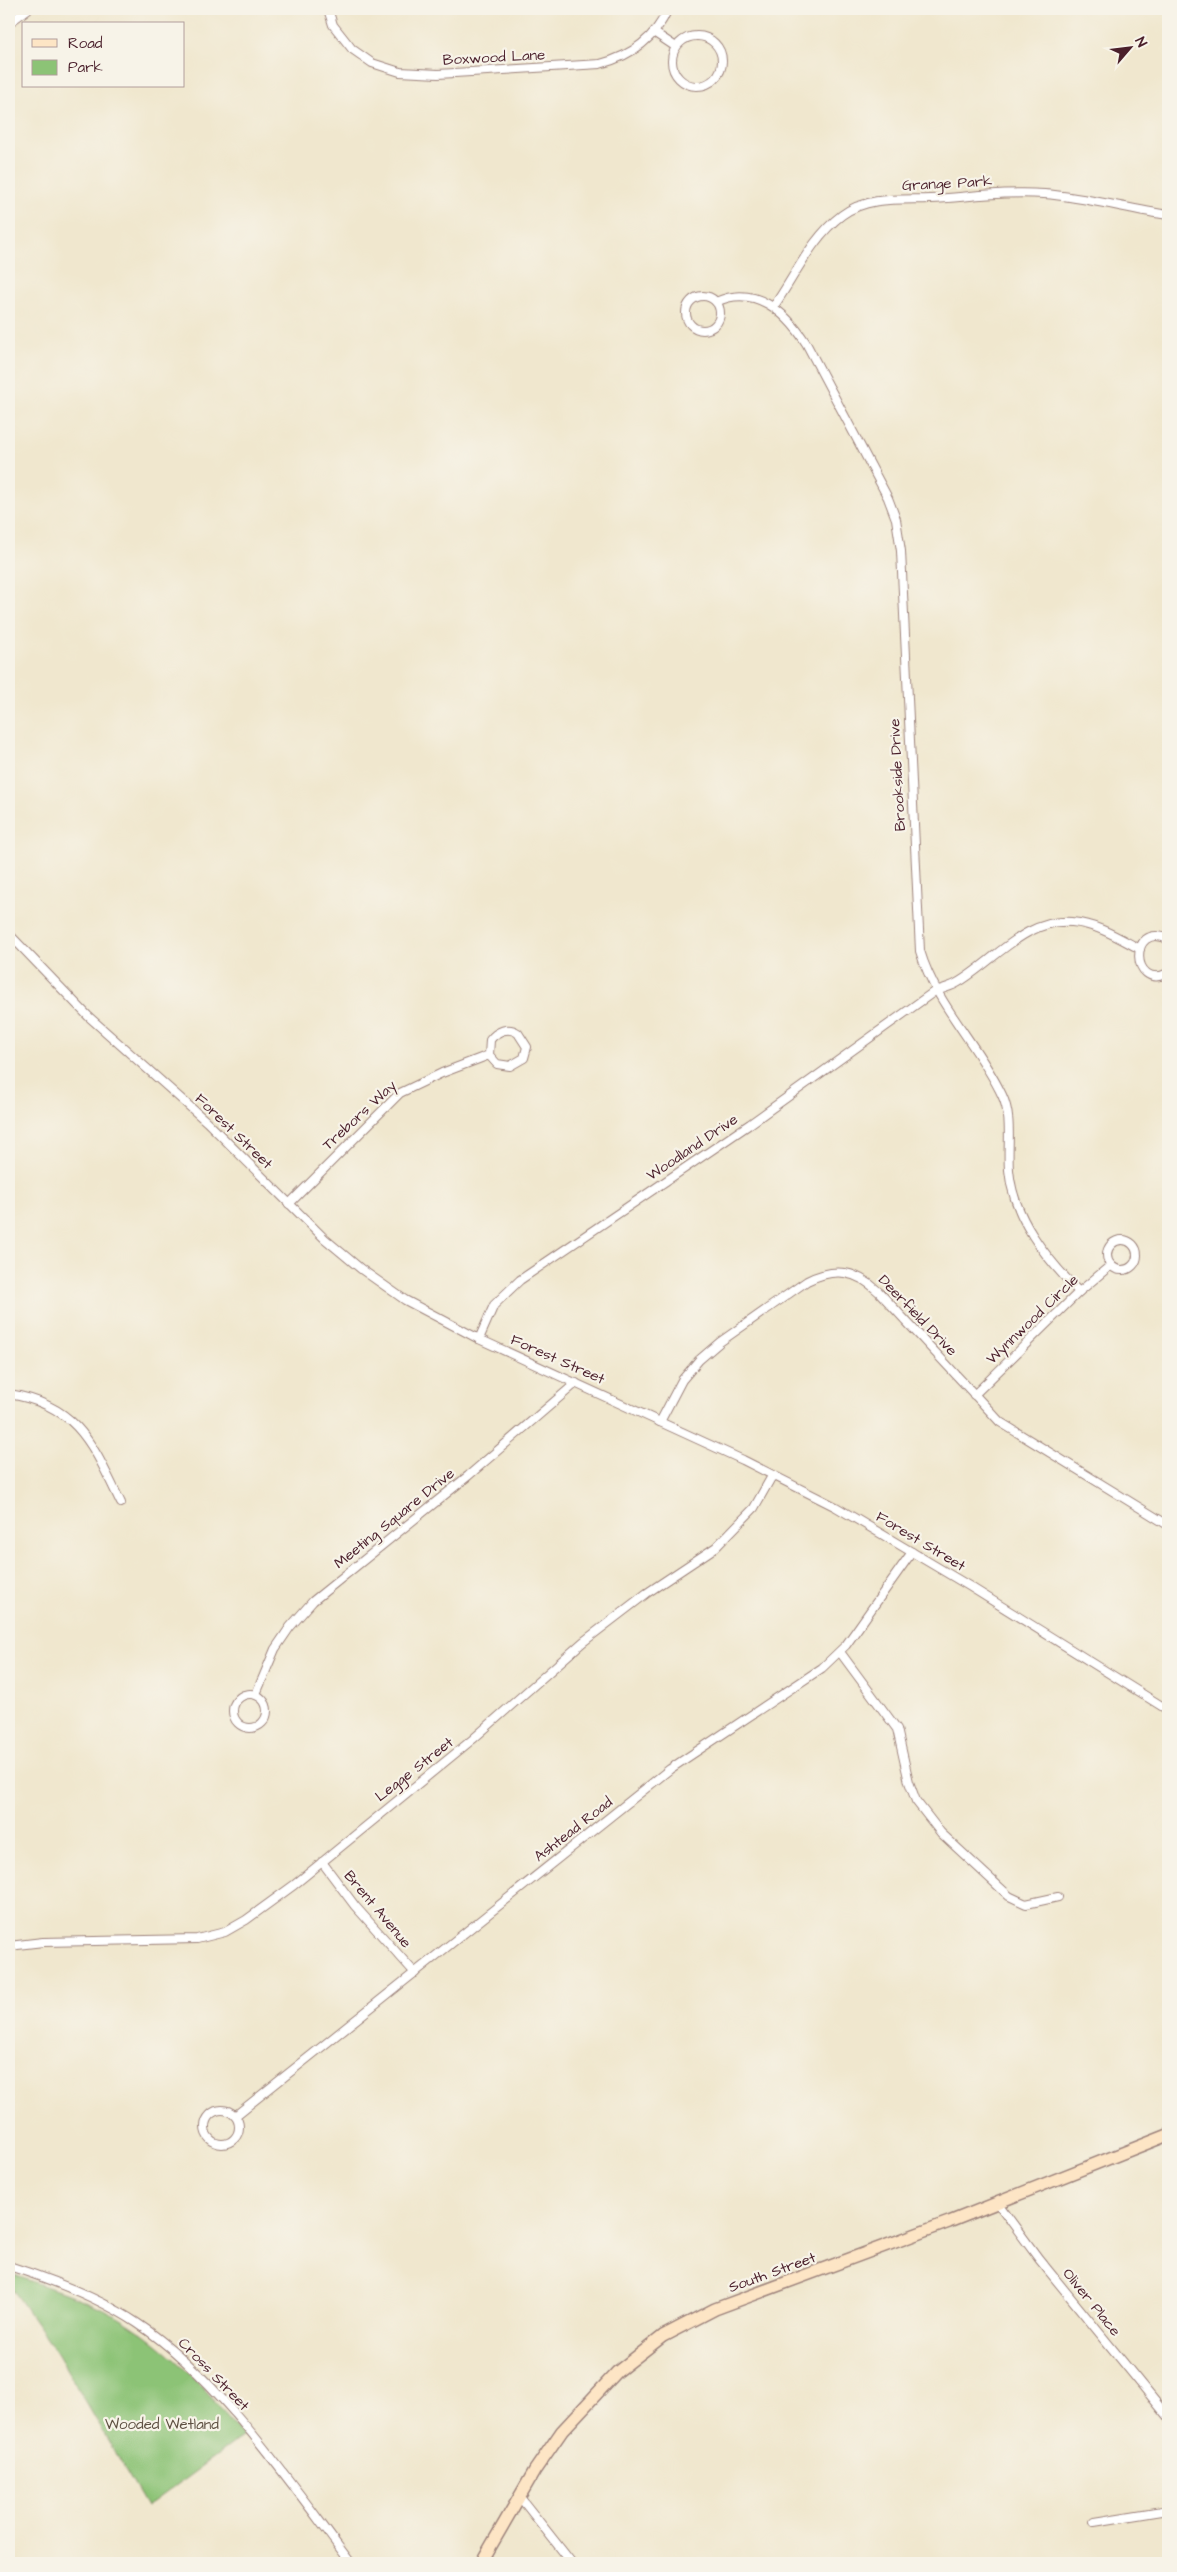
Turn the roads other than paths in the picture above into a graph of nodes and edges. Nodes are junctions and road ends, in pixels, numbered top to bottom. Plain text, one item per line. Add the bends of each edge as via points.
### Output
1 (28, 9) edge
2 (328, 9) edge
3 (668, 9) edge
4 (9, 23) edge
5 (655, 33) junction
6 (676, 47) junction
7 (1168, 215) edge
8 (716, 302) junction
9 (774, 306) junction
10 (9, 934) edge
11 (1168, 939) edge
12 (1140, 949) junction
13 (1168, 973) edge
14 (935, 991) junction
15 (489, 1055) junction
16 (289, 1204) junction
17 (1111, 1265) junction
18 (1079, 1292) junction
19 (479, 1338) junction
20 (576, 1383) junction
21 (9, 1394) edge
22 (974, 1394) junction
23 (660, 1422) junction
24 (772, 1476) junction
25 (121, 1503) dead end
26 (1168, 1525) edge
27 (912, 1552) junction
28 (840, 1652) junction
29 (256, 1694) junction
30 (1168, 1710) edge
31 (322, 1862) junction
32 (1058, 1897) dead end
33 (9, 1946) edge
34 (415, 1973) junction
35 (235, 2116) junction
36 (1168, 2135) edge
37 (997, 2202) junction
38 (9, 2266) edge
39 (1168, 2417) edge
40 (520, 2496) junction
41 (1168, 2510) edge
42 (1094, 2522) dead end
43 (351, 2563) edge
44 (481, 2563) edge
45 (572, 2563) edge

1 - 4 street
2 - 5 street, Boxwood Lane via 337,31 364,59 388,70 423,75 592,66 625,55
3 - 5 street, Boxwood Lane
5 - 6 street
6 - 6 street via 689,38 699,36 709,40 721,56 717,76 703,85 692,86 682,81 673,68 672,57
7 - 9 street, Grange Park via 1035,194 873,202 849,211 828,228
8 - 8 street, Brookside Drive via 720,315 714,326 702,330 690,325 686,312 692,301 704,296
8 - 9 street, Brookside Drive via 734,297
9 - 14 street, Brookside Drive via 806,343 896,519 901,551 918,943
10 - 16 street, Forest Street via 95,1022 207,1122
11 - 12 street via 1154,937 1143,943
12 - 13 street via 1139,961 1146,972 1158,976
12 - 14 street, Woodland Drive via 1106,931 1072,922 1052,924 1027,932 955,984
14 - 18 street, Brookside Drive via 1003,1097 1008,1116 1010,1178 1018,1210 1048,1258
14 - 19 street, Woodland Drive via 750,1124 520,1280 494,1305
15 - 15 street via 497,1064 510,1066 524,1058 527,1047 518,1032 506,1030 490,1040
15 - 16 street, Trebors Way via 435,1076 396,1096
16 - 19 street, Forest Street via 325,1239 380,1283 418,1308
17 - 17 street via 1107,1253 1114,1243 1126,1241 1135,1247 1137,1258 1132,1267 1121,1270
17 - 18 street, Wynnwood Circle
18 - 22 street, Wynnwood Circle
19 - 20 street, Forest Street
20 - 23 street, Forest Street
20 - 29 street, Meeting Square Drive via 458,1485 313,1601 278,1643
21 - 25 street via 41,1403 74,1423 90,1441
22 - 23 street, Deerfield Drive via 872,1285 851,1273 836,1271 807,1281 709,1351 682,1380
22 - 26 street, Deerfield Drive via 992,1415 1018,1435
23 - 24 street, Forest Street
24 - 27 street, Forest Street via 836,1507
24 - 31 street, Legge Street via 754,1508 716,1547 647,1593 583,1642 473,1739
27 - 28 street, Ashtead Road
27 - 30 street, Forest Street
28 - 32 street via 897,1729 916,1801 941,1833 1010,1896 1026,1904
28 - 34 street, Ashtead Road via 811,1676 663,1774
29 - 29 street via 265,1704 266,1716 256,1727 246,1727 236,1720 233,1704 240,1697
31 - 33 street, Legge Street via 258,1912 216,1935 186,1940
31 - 34 street, Brent Avenue via 355,1906
34 - 35 street, Ashtead Road
35 - 35 street via 240,2129 233,2141 220,2145 208,2138 205,2127 210,2115 223,2110
36 - 37 street, South Street
37 - 39 street, Oliver Place
37 - 40 street, South Street via 721,2306 669,2332 628,2362 583,2406 547,2451
38 - 43 street, Cross Street via 104,2304 137,2322 171,2348 245,2427
40 - 44 street, South Street
40 - 45 street
41 - 42 street

